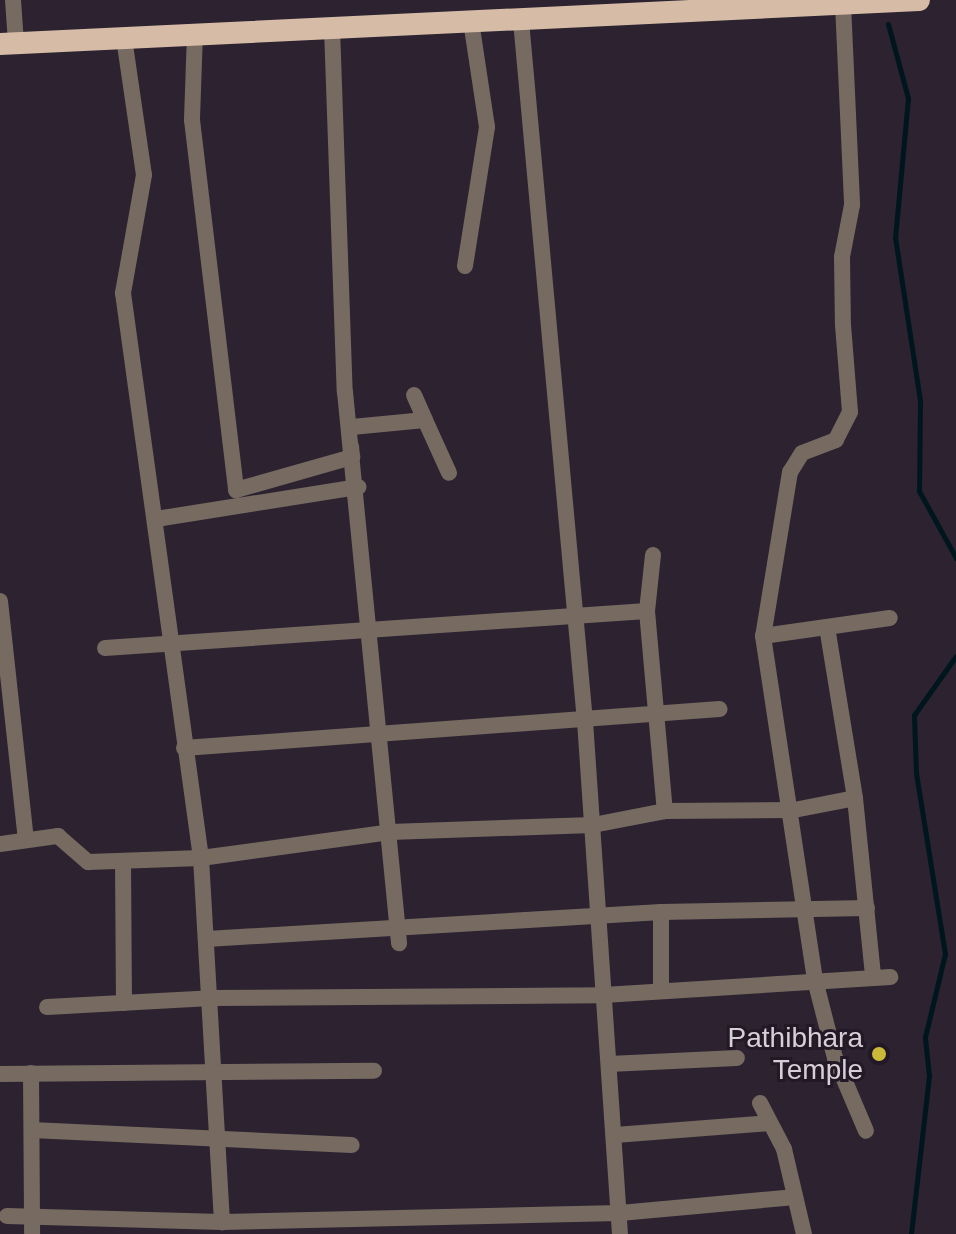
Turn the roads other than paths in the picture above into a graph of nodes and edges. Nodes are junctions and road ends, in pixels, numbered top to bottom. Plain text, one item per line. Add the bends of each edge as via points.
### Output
1 (13, 0) edge
2 (919, 0) edge
3 (829, 3) edge
4 (699, 6) edge
5 (471, 21) junction
6 (521, 21) junction
7 (332, 28) junction
8 (195, 33) junction
9 (124, 38) junction
10 (8, 43) edge
11 (465, 266) dead end
12 (345, 392) junction
13 (414, 395) dead end
14 (425, 420) junction
15 (352, 427) junction
16 (449, 473) dead end
17 (358, 487) junction
18 (156, 519) junction
19 (653, 555) dead end
20 (0, 601) edge
21 (647, 611) junction
22 (890, 618) dead end
23 (575, 620) junction
24 (827, 627) junction
25 (370, 633) junction
26 (763, 636) junction
27 (173, 644) junction
28 (105, 648) dead end
29 (720, 709) dead end
30 (658, 714) junction
31 (585, 721) junction
32 (380, 732) junction
33 (184, 748) junction
34 (855, 798) junction
35 (794, 810) junction
36 (665, 811) junction
37 (593, 825) junction
38 (390, 832) junction
39 (26, 840) junction
40 (0, 844) edge
41 (201, 858) junction
42 (123, 861) junction
43 (867, 908) junction
44 (661, 912) junction
45 (808, 913) junction
46 (597, 918) junction
47 (399, 936) junction
48 (207, 939) junction
49 (873, 974) junction
50 (890, 977) dead end
51 (815, 980) junction
52 (661, 989) junction
53 (604, 995) junction
54 (211, 998) junction
55 (124, 1003) junction
56 (47, 1007) dead end
57 (737, 1058) dead end
58 (609, 1064) junction
59 (214, 1069) junction
60 (374, 1071) dead end
61 (31, 1073) junction
62 (0, 1074) edge
63 (760, 1103) dead end
64 (770, 1123) junction
65 (32, 1130) junction
66 (866, 1131) dead end
67 (615, 1135) junction
68 (218, 1137) junction
69 (352, 1145) dead end
70 (795, 1197) junction
71 (620, 1213) junction
72 (33, 1214) junction
73 (7, 1216) dead end
74 (222, 1222) junction
75 (124, 1226) edge
76 (32, 1234) edge
77 (620, 1234) edge
78 (804, 1234) edge

1 - 10 street
2 - 3 highway
3 - 4 highway
3 - 26 street via 852,205 842,257 850,412 836,440 802,453 790,472
4 - 6 highway
5 - 6 highway
5 - 7 highway
5 - 11 street via 487,127
6 - 23 street
7 - 8 highway
7 - 12 street
8 - 9 highway
8 - 12 street via 192,120 236,490 352,457
9 - 10 highway
9 - 18 street via 144,175 123,293
12 - 15 street
13 - 14 street
14 - 15 street
14 - 16 street
15 - 17 street
17 - 18 street
17 - 25 street
18 - 27 street
19 - 21 street
20 - 39 street
21 - 23 street
21 - 30 street
22 - 24 street
23 - 25 street
23 - 31 street
24 - 26 street
24 - 34 street
25 - 27 street
25 - 32 street
26 - 35 street
27 - 28 street
27 - 33 street
29 - 30 street
30 - 31 street
30 - 36 street
31 - 32 street
31 - 37 street
32 - 33 street
32 - 38 street
33 - 41 street
34 - 35 street
34 - 43 street
35 - 36 street
35 - 45 street
36 - 37 street
37 - 38 street
37 - 46 street
38 - 41 street
38 - 47 street
39 - 40 street
39 - 42 street via 58,836 88,862
41 - 42 street
41 - 48 street
42 - 55 street
43 - 45 street
43 - 49 street
44 - 45 street
44 - 46 street
44 - 52 street
45 - 51 street
46 - 47 street
46 - 53 street
47 - 48 street
48 - 54 street
49 - 50 street
49 - 51 street
51 - 52 street
51 - 66 street via 835,1058
52 - 53 street
53 - 54 street
53 - 58 street
54 - 55 street
54 - 59 street
55 - 56 street
57 - 58 street
58 - 67 street
59 - 60 street
59 - 61 street
59 - 68 street
61 - 62 street
61 - 65 street
63 - 64 street
64 - 67 street
64 - 70 street
65 - 68 street
65 - 72 street
67 - 71 street
68 - 69 street
68 - 74 street
70 - 71 street
70 - 78 street
71 - 74 street
71 - 77 street
72 - 73 street
72 - 75 street
72 - 76 street
74 - 75 street

